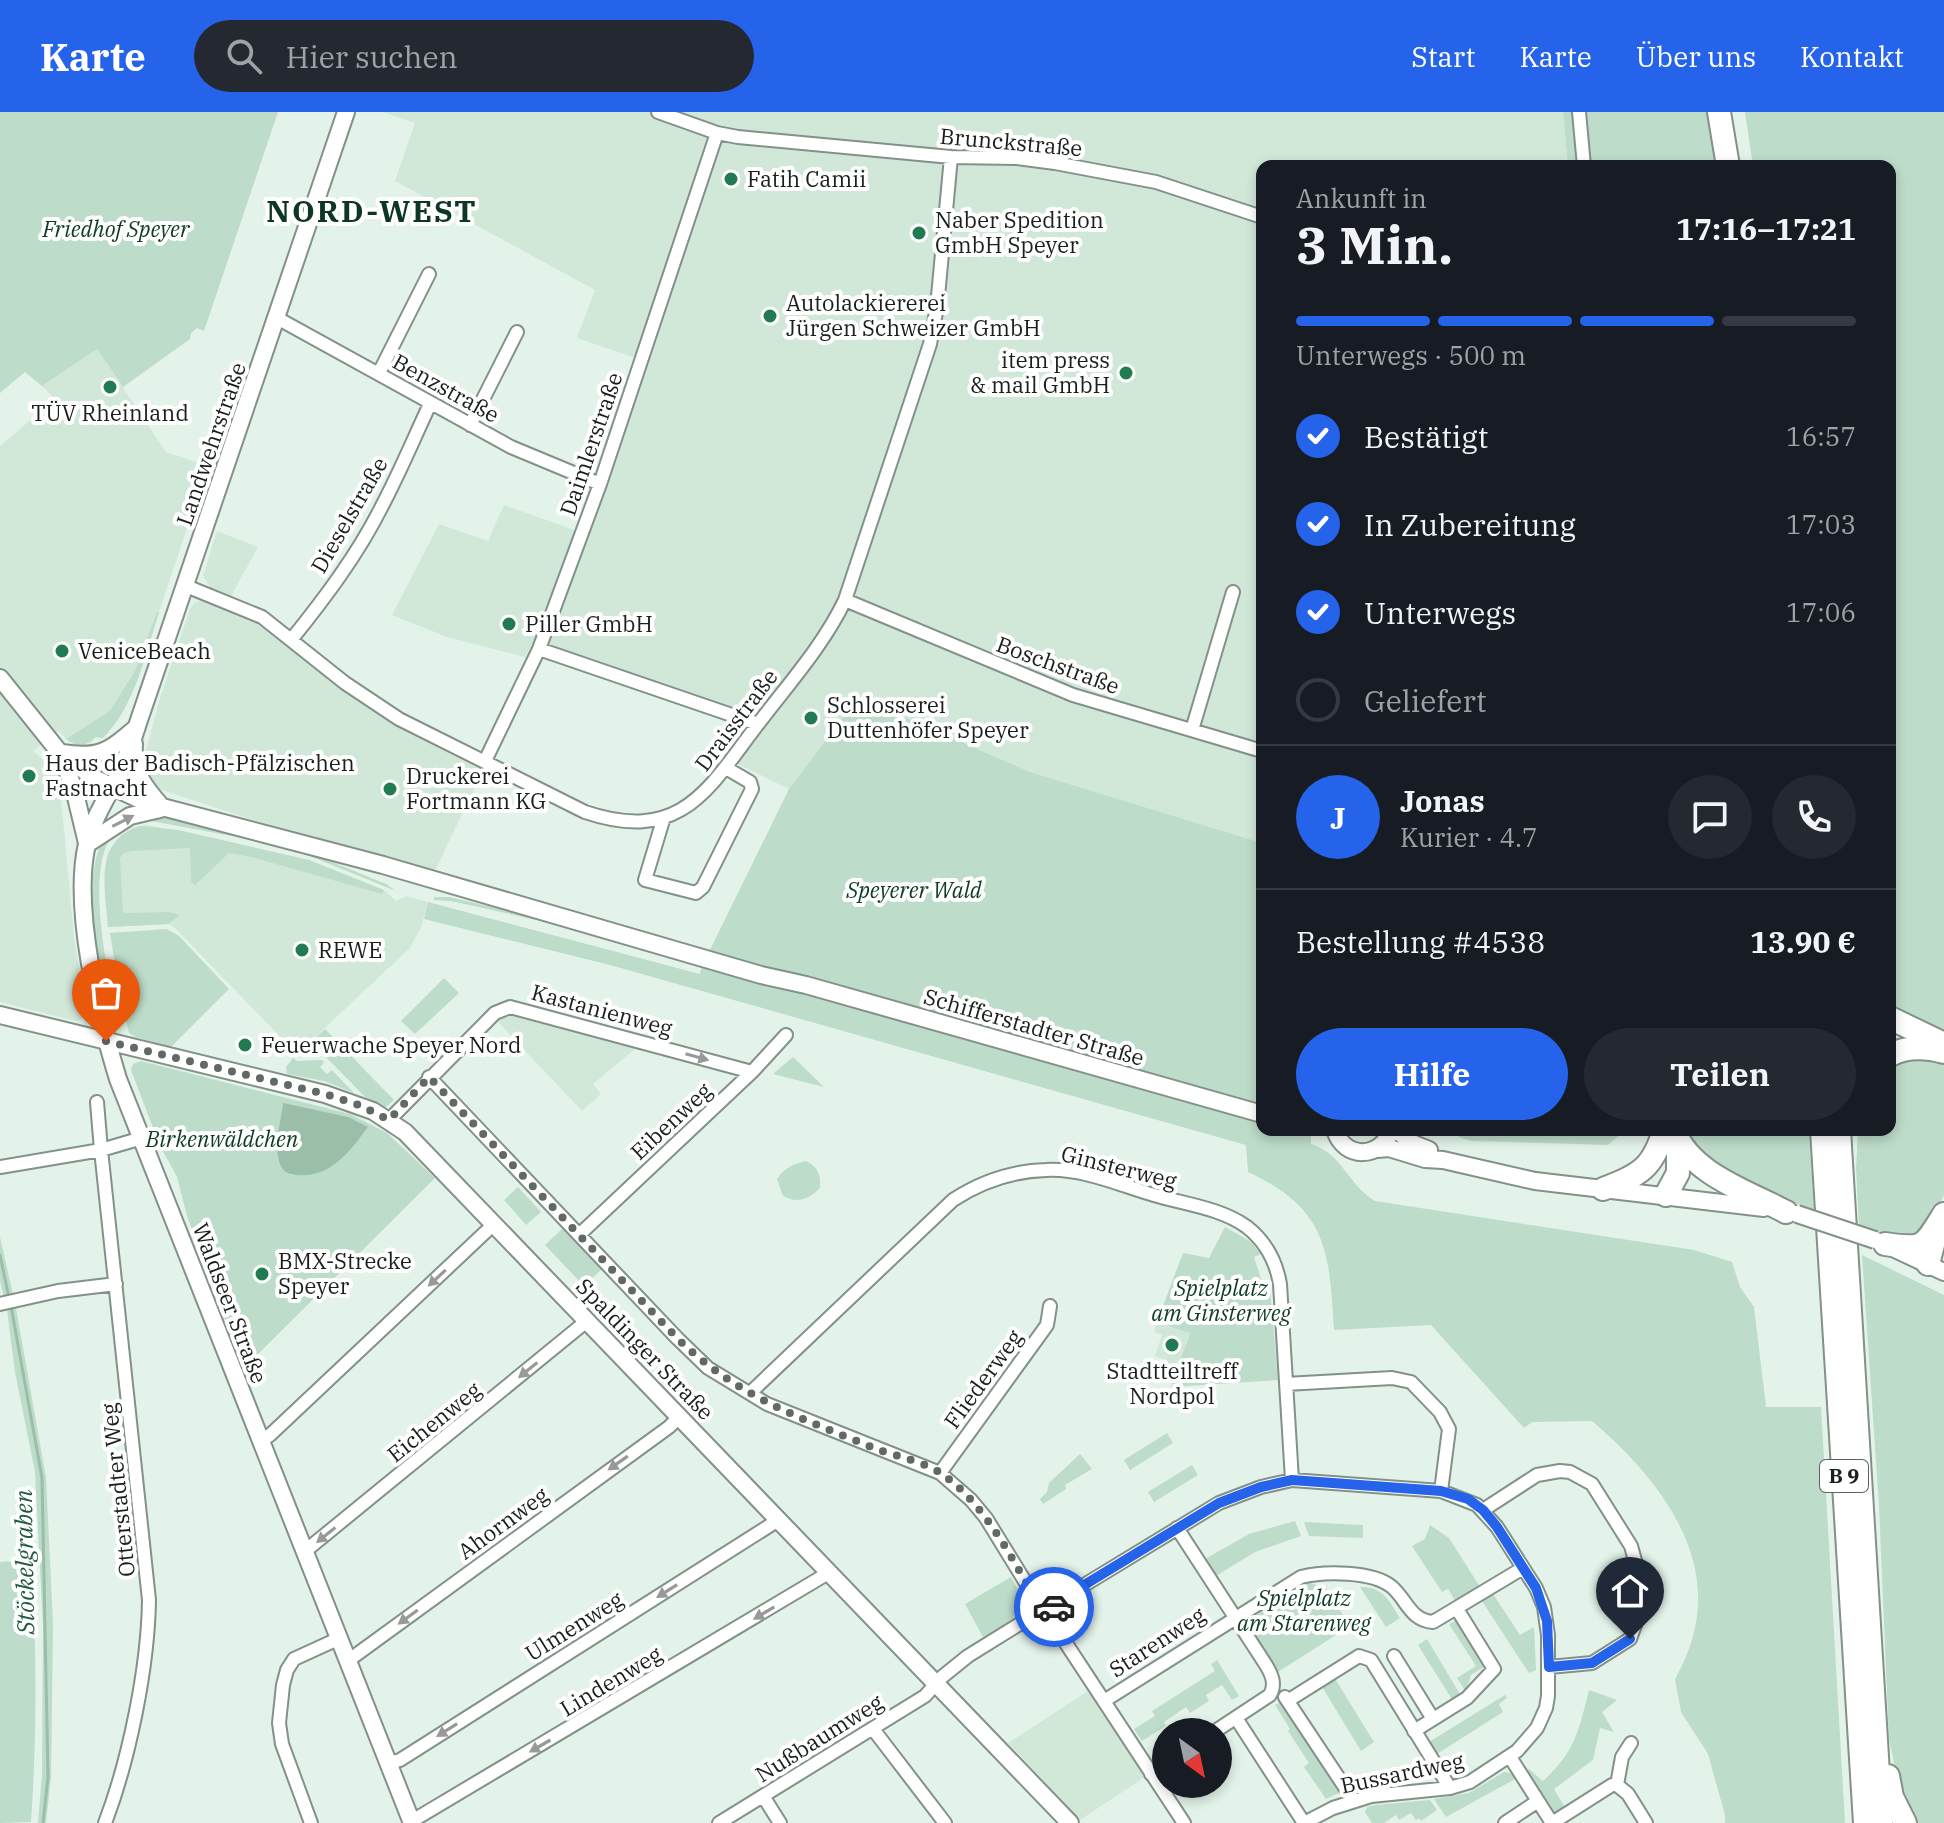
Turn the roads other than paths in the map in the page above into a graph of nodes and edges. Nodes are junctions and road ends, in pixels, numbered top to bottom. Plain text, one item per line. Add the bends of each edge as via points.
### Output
1 (346, 112) edge
2 (658, 112) edge
3 (1579, 112) edge
4 (1719, 112) edge
5 (1733, 112) edge
6 (717, 133) junction
7 (951, 157) junction
8 (1583, 160) edge
9 (1727, 160) edge
10 (1740, 160) edge
11 (1256, 215) edge
12 (429, 274) dead end
13 (277, 318) junction
14 (517, 332) dead end
15 (379, 373) junction
16 (430, 404) junction
17 (470, 425) junction
18 (600, 484) junction
19 (186, 586) junction
20 (1233, 592) dead end
21 (845, 600) junction
22 (291, 640) junction
23 (539, 649) junction
24 (0, 678) edge
25 (758, 724) junction
26 (137, 726) junction
27 (1192, 730) junction
28 (1256, 749) edge
29 (60, 753) junction
30 (485, 761) junction
31 (726, 768) junction
32 (111, 787) junction
33 (164, 809) junction
34 (664, 817) junction
35 (87, 844) junction
36 (0, 1015) edge
37 (1896, 1021) edge
38 (786, 1035) dead end
39 (106, 1041) junction
40 (1944, 1044) edge
41 (1896, 1051) edge
42 (1944, 1052) edge
43 (752, 1072) junction
44 (429, 1077) junction
45 (97, 1102) dead end
46 (1256, 1111) edge
47 (389, 1120) junction
48 (1337, 1136) edge
49 (1390, 1136) edge
50 (1402, 1136) edge
51 (1668, 1136) edge
52 (1669, 1136) edge
53 (1670, 1136) edge
54 (1822, 1136) edge
55 (1839, 1136) edge
56 (1851, 1136) edge
57 (142, 1138) junction
58 (1377, 1149) junction
59 (101, 1150) junction
60 (1443, 1160) junction
61 (0, 1167) edge
62 (1603, 1189) junction
63 (1666, 1195) junction
64 (1843, 1197) junction
65 (1792, 1213) junction
66 (1942, 1217) edge
67 (494, 1224) junction
68 (580, 1234) junction
69 (1880, 1242) junction
70 (1944, 1247) edge
71 (1936, 1268) edge
72 (116, 1284) junction
73 (7, 1302) edge
74 (1050, 1306) dead end
75 (588, 1320) junction
76 (1286, 1384) junction
77 (750, 1393) junction
78 (680, 1416) junction
79 (260, 1441) junction
80 (940, 1473) junction
81 (1292, 1480) junction
82 (1441, 1491) junction
83 (1483, 1510) junction
84 (780, 1519) junction
85 (1177, 1528) junction
86 (304, 1552) junction
87 (1523, 1568) junction
88 (830, 1572) junction
89 (1037, 1601) junction
90 (1053, 1604) junction
91 (1457, 1609) junction
92 (1034, 1615) junction
93 (1234, 1617) junction
94 (1050, 1619) junction
95 (340, 1638) junction
96 (1394, 1656) dead end
97 (349, 1660) junction
98 (1549, 1667) junction
99 (937, 1684) junction
100 (1274, 1688) junction
101 (1289, 1700) junction
102 (1104, 1701) junction
103 (1874, 1707) junction
104 (1236, 1718) junction
105 (1433, 1719) junction
106 (1232, 1721) edge
107 (873, 1729) junction
108 (1414, 1731) junction
109 (1631, 1743) dead end
110 (1510, 1757) junction
111 (389, 1763) junction
112 (1151, 1774) joint
113 (1617, 1785) junction
114 (1450, 1788) junction
115 (763, 1796) junction
116 (1354, 1801) junction
117 (1538, 1801) junction
118 (412, 1822) edge
119 (105, 1823) edge
120 (311, 1823) edge
121 (719, 1823) edge
122 (780, 1823) edge
123 (945, 1823) edge
124 (1070, 1823) edge
125 (1184, 1823) edge
126 (1304, 1823) edge
127 (1505, 1823) edge
128 (1552, 1823) edge
129 (1646, 1823) edge
130 (1865, 1823) edge
131 (1881, 1823) edge
132 (1905, 1823) edge

1 - 13 main road, Landwehrstraße
2 - 6 street, Brunckstraße
3 - 8 street
4 - 9 highway
5 - 10 highway
6 - 7 street, Brunckstraße
6 - 18 street, Daimlerstraße
7 - 11 street, Brunckstraße via 1035,160 1099,171 1156,182
7 - 21 street, Draisstraße via 930,344
12 - 15 street
13 - 15 street, Benzstraße
13 - 19 main road, Landwehrstraße
14 - 17 street
15 - 16 street, Benzstraße
16 - 17 street, Benzstraße
16 - 22 street, Dieselstraße via 364,538
17 - 18 street, Benzstraße
18 - 23 street, Daimlerstraße
19 - 22 street, Draisstraße via 262,617
19 - 26 main road, Landwehrstraße
20 - 27 street
21 - 25 street, Draisstraße
21 - 27 street, Boschstraße via 1049,686
22 - 30 street, Draisstraße via 399,719
23 - 25 street
23 - 30 street, Daimlerstraße
24 - 29 main road
25 - 31 street, Draisstraße
26 - 29 main road via 100,754
26 - 32 main road, Landwehrstraße
26 - 33 main road via 138,777
27 - 28 street, Boschstraße
29 - 32 main road, Schifferstadter Straße
29 - 35 main road
30 - 34 street, Draisstraße via 603,818 638,822
31 - 34 street, Draisstraße via 701,797
31 - 34 street via 750,782 752,789 696,893 645,880
32 - 33 main road, Schifferstadter Straße
32 - 35 main road, Waldseer Straße
35 -> 33 main road via 130,816
33 - 46 main road, Schifferstadter Straße via 383,865
35 - 39 main road, Waldseer Straße via 87,930
36 - 39 main road, Spaldinger Straße
37 - 40 highway
38 - 43 street, Eibenweg
39 - 47 main road, Spaldinger Straße via 325,1094
39 - 57 main road, Waldseer Straße
41 - 42 highway via 1925,1047
44 -> 43 street, Kastanienweg via 495,1013 510,1007
43 - 68 street, Eibenweg
44 - 47 street, Kastanienweg
44 - 68 street
45 - 59 street, Otterstadter Weg
47 - 67 main road, Spaldinger Straße via 417,1142
48 - 58 main road via 1353,1151
49 - 58 main road
50 - 60 main road
51 - 62 highway via 1640,1173
52 - 63 highway via 1678,1173
53 - 65 highway via 1709,1170
54 - 130 highway, B 9
55 - 64 highway, B 9
56 - 64 highway
57 - 59 street
57 - 79 main road, Waldseer Straße
58 - 60 main road
59 - 61 street
59 - 72 street, Otterstadter Weg
60 - 62 main road via 1535,1181
62 - 63 main road
63 - 65 main road
64 - 103 highway, B 9
65 - 69 main road, bridge
66 - 69 highway via 1920,1246
66 - 71 highway
67 - 75 main road, Spaldinger Straße
67 -> 79 street
68 - 77 street via 701,1361
69 - 71 main road
70 - 71 highway
72 - 73 street
72 - 119 street, Otterstadter Weg via 149,1614 125,1758
74 - 80 street, Fliederweg via 1047,1325
75 - 78 main road, Spaldinger Straße
75 -> 86 street, Eichenweg
76 - 77 street, Ginsterweg via 1278,1271 1250,1229 1225,1215 1090,1177 1043,1170 993,1178 953,1200
76 - 81 street, Ginsterweg
76 - 82 street via 1392,1378 1411,1382 1449,1429
77 - 80 street
78 - 84 main road, Spaldinger Straße
78 -> 97 street, Ahornweg
79 - 86 main road, Waldseer Straße
80 - 89 street via 986,1518
81 - 82 street, Bussardweg
81 - 85 street, Bussardweg via 1238,1494
82 - 83 street, Bussardweg
83 - 87 street, Bussardweg
83 - 98 street via 1537,1475 1570,1472 1592,1484 1631,1546 1638,1617 1630,1639 1592,1663
84 - 88 main road, Spaldinger Straße
84 -> 111 street, Ulmenweg
85 - 90 street, Bussardweg
85 - 93 street
86 - 95 main road, Waldseer Straße
87 - 91 street, Starenweg
87 - 98 street, Bussardweg via 1544,1607
88 - 99 main road, Spaldinger Straße
88 -> 118 street, Lindenweg
89 - 90 street
89 - 92 street
90 - 94 street
91 - 93 street, Starenweg via 1426,1622 1384,1581 1319,1573 1292,1580
91 - 105 street via 1494,1669 1467,1698
92 - 94 street
92 - 99 street, Nußbaumweg via 968,1656
93 - 100 street via 1266,1665
93 - 102 street, Starenweg
94 - 102 street
95 - 97 main road, Waldseer Straße
95 - 120 street via 294,1659 283,1685 282,1744
96 - 105 street
97 - 111 main road, Waldseer Straße
98 - 110 street, Bussardweg via 1546,1708 1530,1739
99 - 107 street, Nußbaumweg
99 - 124 main road, Spaldinger Straße
100 - 101 street
100 - 104 street
101 - 108 street via 1359,1656 1371,1660
101 - 116 street
102 - 112 street
103 - 131 highway, B 9
103 - 132 highway, B 9 via 1892,1797
104 - 106 street
104 - 126 street, Bussardweg
105 - 108 street
107 - 115 street, Nußbaumweg
107 - 123 street
108 - 114 street
109 - 113 street via 1622,1757
110 - 114 street, Bussardweg
110 - 117 street
111 - 118 main road, Waldseer Straße
112 - 125 street
113 - 128 street
113 - 129 street
114 - 116 street, Bussardweg
115 - 121 street, Nußbaumweg
115 - 122 street
116 - 126 street, Bussardweg
117 - 127 street
117 - 128 street

